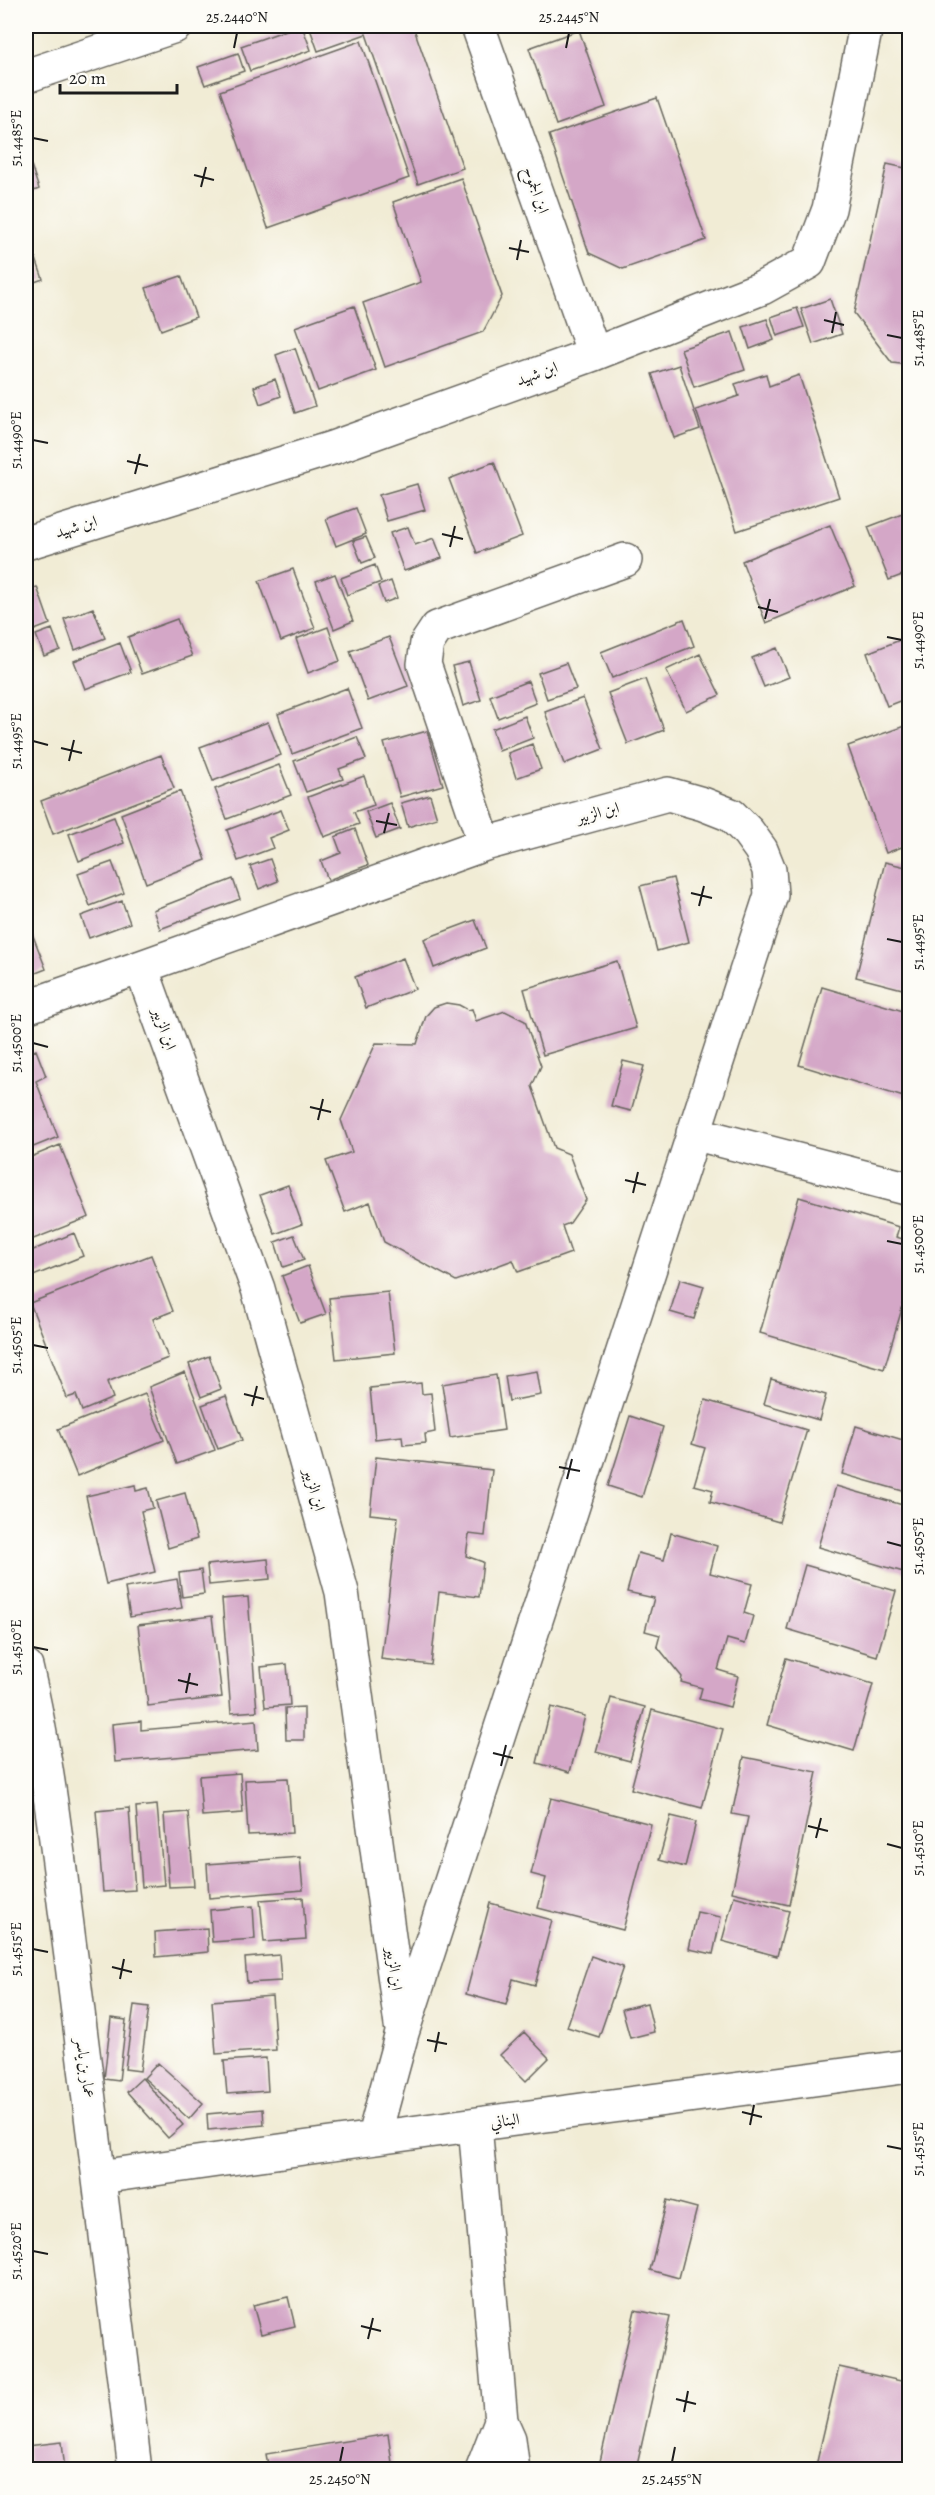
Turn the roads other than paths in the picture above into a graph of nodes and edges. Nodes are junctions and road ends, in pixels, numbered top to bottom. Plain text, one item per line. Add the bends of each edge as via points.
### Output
1 (175, 26) edge
2 (478, 26) edge
3 (866, 26) edge
4 (26, 76) edge
5 (594, 354) junction
6 (26, 543) edge
7 (625, 560) dead end
8 (485, 844) junction
9 (141, 968) junction
10 (26, 1007) edge
11 (693, 1133) junction
12 (909, 1189) edge
13 (26, 1667) edge
14 (402, 2033) junction
15 (909, 2066) edge
16 (475, 2125) junction
17 (374, 2136) junction
18 (100, 2177) junction
19 (501, 2421) junction
20 (135, 2469) edge
21 (482, 2469) edge
22 (513, 2469) edge

1 - 4 street
2 - 5 street, ابن الجموح
3 - 5 street, ابن شهيد via 829,209 809,262 762,288
5 - 6 street, ابن شهيد via 333,448
7 - 8 street via 437,628 427,643 424,664
8 - 9 street, ابن الزبير
8 - 11 street, ابن الزبير via 668,794 731,815 761,850 769,870 771,896
9 - 10 street, ابن الزبير
9 - 14 street, ابن الزبير via 258,1289 342,1592
11 - 12 street
11 - 14 street, ابن الزبير
13 - 18 street, عمار بن ياسر via 56,1852
14 - 17 street, ابن الزبير
15 - 16 street, البناني
16 - 17 street, البناني
16 - 19 street
17 - 18 street, البناني
18 - 20 street, عمار بن ياسر
19 - 21 street
19 - 22 street via 509,2439

